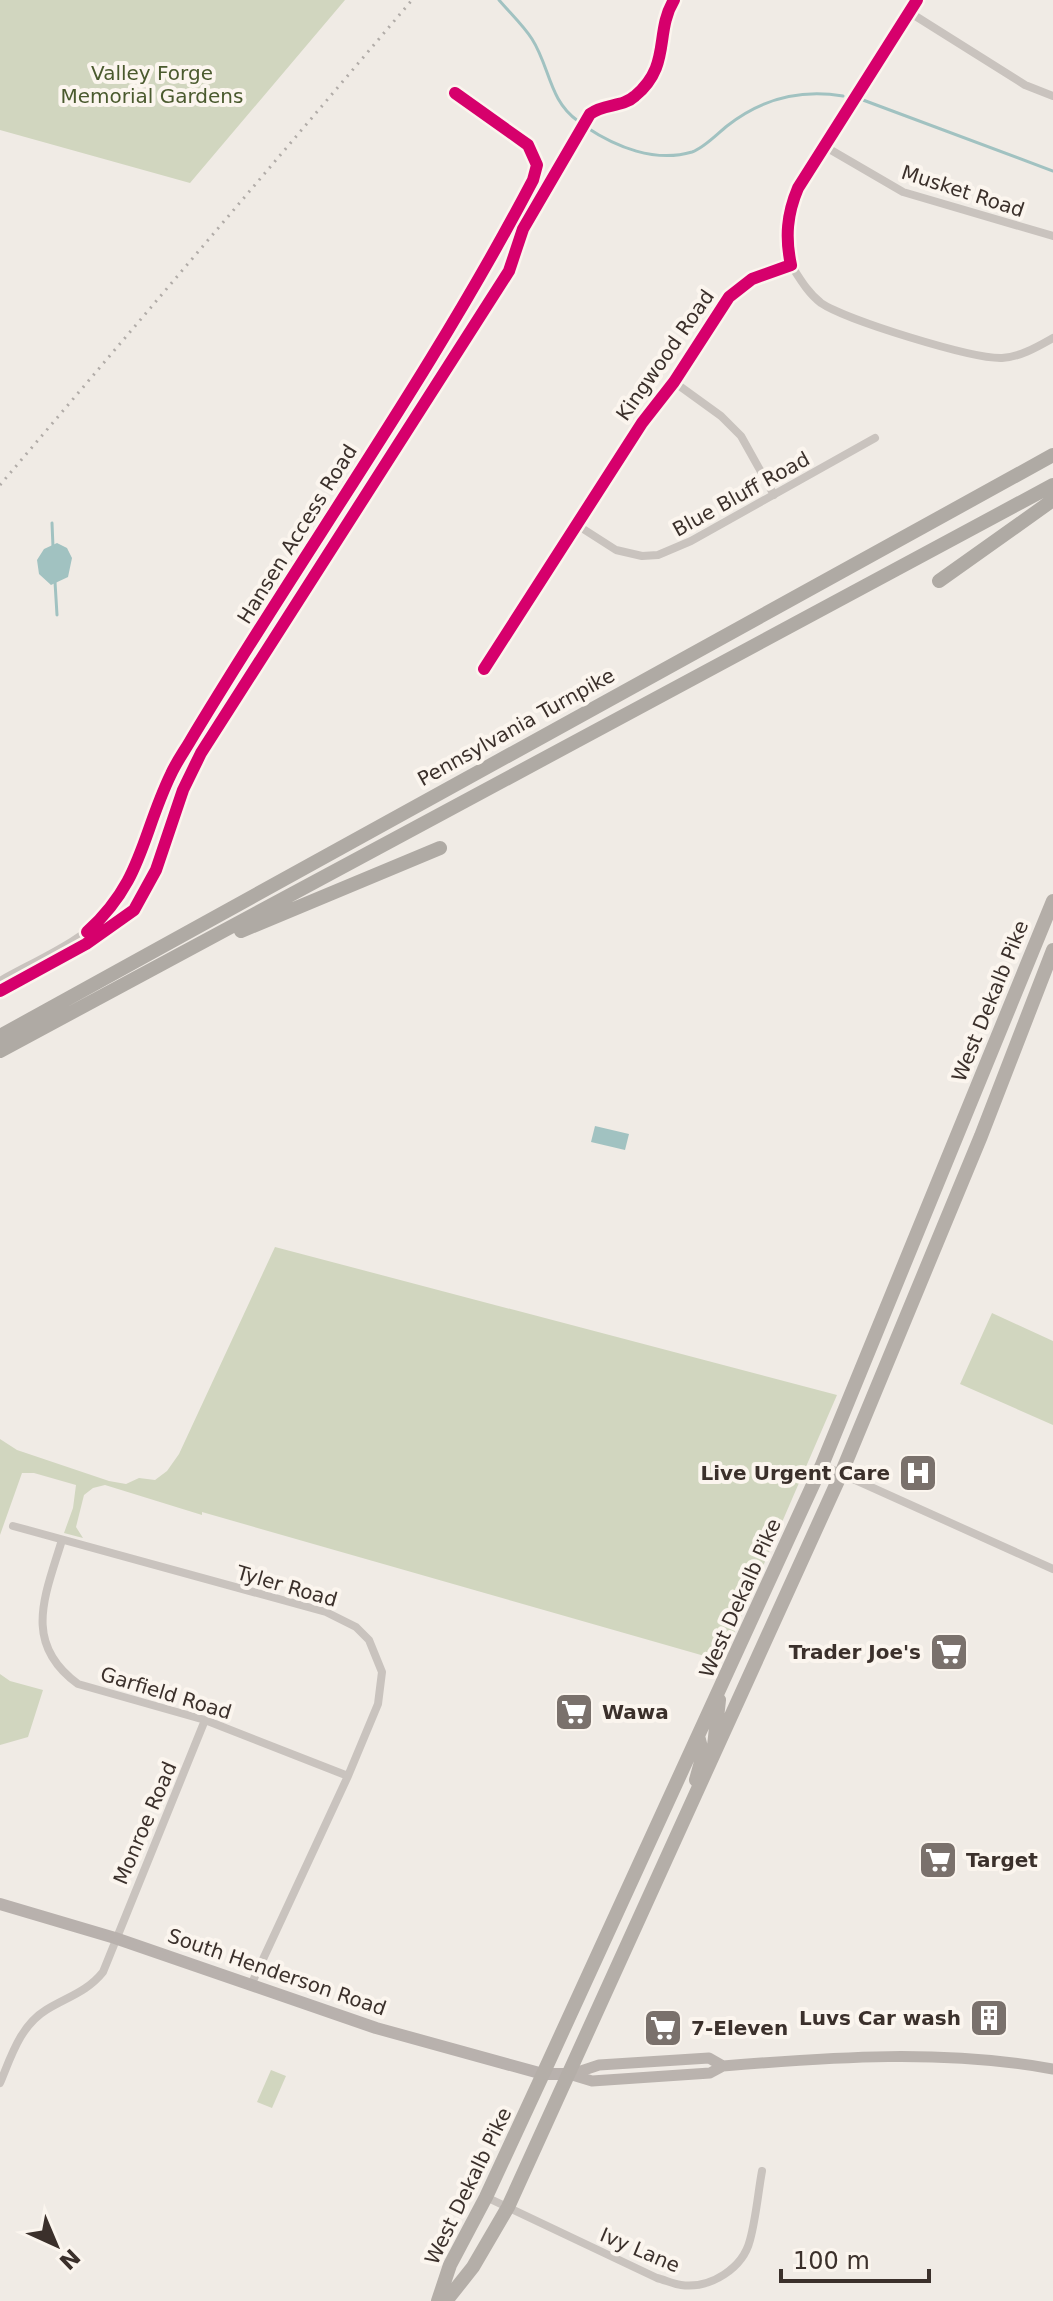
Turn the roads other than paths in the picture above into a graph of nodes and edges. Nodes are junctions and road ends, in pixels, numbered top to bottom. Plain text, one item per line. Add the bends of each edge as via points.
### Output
1 (917, 0) edge
2 (909, 12) junction
3 (455, 93) dead end
4 (1053, 96) edge
5 (824, 146) junction
6 (1053, 236) edge
7 (791, 265) junction
8 (1053, 338) edge
9 (674, 382) junction
10 (875, 438) dead end
11 (1053, 455) edge
12 (1053, 485) edge
13 (774, 495) junction
14 (1053, 500) edge
15 (577, 525) junction
16 (939, 581) dead end
17 (484, 669) dead end
18 (440, 848) dead end
19 (1053, 901) edge
20 (1053, 950) edge
21 (174, 959) junction
22 (0, 981) edge
23 (0, 1036) edge
24 (0, 1051) edge
25 (822, 1465) junction
26 (841, 1474) junction
27 (13, 1526) dead end
28 (62, 1540) junction
29 (1053, 1569) edge
30 (720, 1691) junction
31 (205, 1720) junction
32 (698, 1736) junction
33 (714, 1757) junction
34 (348, 1776) junction
35 (685, 1819) junction
36 (0, 1904) edge
37 (115, 1938) junction
38 (251, 1985) junction
39 (1052, 2065) edge
40 (543, 2074) junction
41 (569, 2074) junction
42 (0, 2083) edge
43 (762, 2171) dead end
44 (486, 2197) junction
45 (508, 2207) junction
46 (438, 2301) edge
47 (446, 2301) edge

1 - 2 street
2 - 4 street via 1025,85
2 - 5 street
3 - 22 street, Hansen Access Road via 528,145 537,165 533,180 414,387 171,774 126,887 86,933
5 - 6 street, Musket Road via 903,192
5 - 7 street via 792,203 787,231
7 - 8 street via 808,291 844,316 978,356 1005,358
7 - 9 street, Kingwood Road via 752,279 729,297
9 - 13 street via 741,436
9 - 15 street, Kingwood Road
10 - 13 street, Blue Bluff Road
11 - 23 highway, Pennsylvania Turnpike
12 - 21 highway, Pennsylvania Turnpike
13 - 15 street, Blue Bluff Road via 658,555 616,550
14 - 16 highway
15 - 17 street, Kingwood Road
18 - 21 highway
19 - 25 highway, West Dekalb Pike
20 - 26 highway, West Dekalb Pike
21 - 24 highway, Pennsylvania Turnpike
25 - 26 street
25 - 30 highway, West Dekalb Pike
26 - 29 street
26 - 33 highway, West Dekalb Pike
27 - 28 street, Tyler Road
28 - 31 street, Garfield Road via 42,1611 42,1630 53,1661 78,1684
28 - 34 street, Tyler Road via 326,1612 356,1627 369,1640 382,1672 378,1704
30 - 32 highway, West Dekalb Pike
30 - 33 highway
31 - 34 street, Garfield Road
31 - 37 street, Monroe Road
32 - 35 highway via 703,1755
32 - 40 highway, West Dekalb Pike
33 - 35 highway, West Dekalb Pike
34 - 38 street, Tyler Road
35 - 41 highway, West Dekalb Pike
36 - 37 main road, South Henderson Road
37 - 38 main road, South Henderson Road
37 - 42 street, Monroe Road via 95,1982 45,2010 22,2034
38 - 40 main road, South Henderson Road via 376,2028
39 - 41 main road via 964,2057 848,2057 592,2081
40 - 41 main road, South Henderson Road
40 - 44 highway, West Dekalb Pike
41 - 45 highway, West Dekalb Pike
43 - 45 street, Ivy Lane via 750,2242 741,2259 727,2273 695,2286 657,2278
44 - 45 street, Ivy Lane
44 - 46 highway, West Dekalb Pike via 450,2265
45 - 47 highway, West Dekalb Pike

